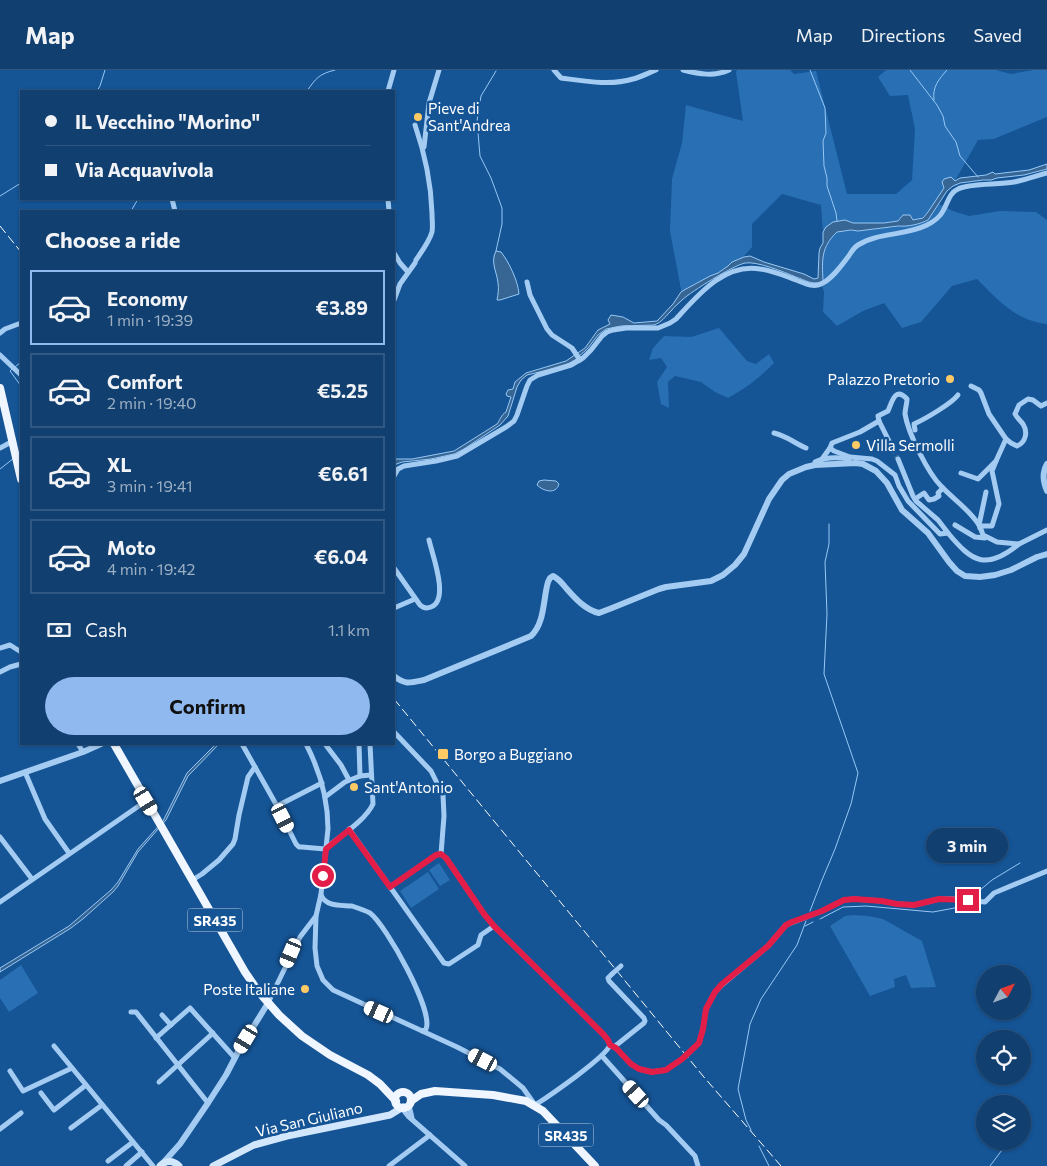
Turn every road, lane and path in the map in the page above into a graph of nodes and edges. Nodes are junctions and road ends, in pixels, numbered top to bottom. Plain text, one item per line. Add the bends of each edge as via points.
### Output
1 (394, 70) edge
2 (439, 70) edge
3 (554, 70) edge
4 (656, 70) edge
5 (683, 70) edge
6 (729, 70) edge
7 (388, 90) edge
8 (415, 125) dead end
9 (424, 150) junction
10 (1047, 173) edge
11 (395, 254) edge
12 (408, 272) junction
13 (527, 282) dead end
14 (395, 297) edge
15 (20, 323) edge
16 (0, 333) edge
17 (0, 356) edge
18 (580, 360) junction
19 (20, 374) edge
20 (971, 386) dead end
21 (0, 388) edge
22 (958, 395) dead end
23 (1047, 403) edge
24 (878, 422) junction
25 (915, 430) dead end
26 (774, 433) dead end
27 (1006, 439) junction
28 (13, 441) junction
29 (0, 448) edge
30 (806, 448) dead end
31 (830, 448) junction
32 (893, 449) tunnel mouth
33 (839, 455) junction
34 (822, 459) junction
35 (898, 459) tunnel mouth
36 (853, 460) junction
37 (996, 461) junction
38 (1047, 464) edge
39 (815, 465) junction
40 (961, 473) dead end
41 (20, 474) edge
42 (395, 474) edge
43 (944, 488) junction
44 (1047, 491) edge
45 (986, 492) dead end
46 (915, 498) junction
47 (955, 525) dead end
48 (980, 526) junction
49 (1047, 530) edge
50 (948, 532) junction
51 (988, 538) junction
52 (429, 540) dead end
53 (1019, 544) junction
54 (1047, 554) edge
55 (395, 569) edge
56 (415, 599) junction
57 (395, 608) edge
58 (0, 648) edge
59 (20, 651) edge
60 (20, 664) edge
61 (0, 672) edge
62 (395, 677) edge
63 (395, 733) edge
64 (79, 745) edge
65 (99, 745) edge
66 (115, 745) edge
67 (243, 745) edge
68 (307, 745) edge
69 (359, 745) edge
70 (370, 745) edge
71 (327, 746) edge
72 (83, 752) junction
73 (255, 767) junction
74 (25, 772) junction
75 (371, 775) junction
76 (360, 776) junction
77 (349, 780) junction
78 (0, 781) edge
79 (322, 783) junction
80 (325, 797) junction
81 (146, 801) junction
82 (277, 806) junction
83 (349, 830) junction
84 (0, 837) edge
85 (326, 849) junction
86 (69, 853) junction
87 (441, 854) junction
88 (1047, 871) edge
89 (32, 879) junction
90 (194, 879) dead end
91 (390, 887) junction
92 (321, 894) junction
93 (0, 902) edge
94 (316, 916) junction
95 (494, 926) junction
96 (621, 966) dead end
97 (268, 1003) junction
98 (131, 1012) dead end
99 (162, 1015) dead end
100 (171, 1024) junction
101 (422, 1031) junction
102 (213, 1033) junction
103 (156, 1038) junction
104 (54, 1046) dead end
105 (612, 1046) junction
106 (602, 1056) junction
107 (235, 1058) junction
108 (178, 1065) junction
109 (72, 1068) junction
110 (10, 1071) dead end
111 (159, 1082) dead end
112 (86, 1085) junction
113 (41, 1093) dead end
114 (404, 1101) junction
115 (208, 1103) junction
116 (102, 1104) junction
117 (535, 1105) junction
118 (21, 1113) dead end
119 (71, 1128) dead end
120 (0, 1129) edge
121 (430, 1135) junction
122 (133, 1142) junction
123 (180, 1144) junction
124 (142, 1152) junction
125 (108, 1161) dead end
126 (178, 1164) edge
127 (161, 1165) edge
128 (391, 1165) edge
129 (126, 1166) edge
130 (153, 1166) edge
131 (213, 1166) edge
132 (465, 1166) edge
133 (595, 1166) edge
134 (698, 1166) edge

1 - 7 street
2 - 9 street via 431,94
3 - 4 street via 561,78 609,83 633,80
5 - 6 street via 713,75
8 - 9 street
9 - 12 street via 432,231
10 - 18 street via 1014,182 959,188 932,222 858,245 839,269 821,284 814,286 762,269 734,270 706,288 670,323 658,328 610,331
11 - 12 street
12 - 14 street
13 - 18 street via 547,329 570,346
15 - 16 street
17 - 19 street
18 - 42 street via 530,380 518,415 502,429 457,456 404,466
20 - 27 street via 981,393 989,414
21 - 28 main road
22 - 25 street via 914,424
23 - 27 street via 1041,406 1028,399 1019,405 1015,414 1024,426 1025,438 1017,446
24 - 31 street via 832,443
24 - 32 street
24 - 43 street via 878,416 888,411 892,399 903,395 907,399 906,416 912,437 933,476
26 - 30 street
27 - 37 street
28 - 29 street
28 - 41 main road
31 - 33 street
31 - 34 street
33 - 34 street
33 - 36 street
34 - 39 street
35 - 46 street
36 - 39 street
36 - 50 street via 877,460 895,475 902,493 918,512 940,534
36 - 54 street via 880,475 902,510 928,533 949,562 965,576 995,575
37 - 40 street via 978,479
37 - 48 street via 992,471 998,509 992,526
38 - 44 street via 1043,476
39 - 62 street via 782,480 769,499 744,554 728,572 716,579 659,589 597,613 583,605 554,576 550,578 538,626 531,636 424,680 402,682
43 - 46 street via 931,500 924,493
43 - 48 street
45 - 48 street
46 - 50 street
47 - 51 street via 975,537
48 - 51 street
49 - 53 street
50 - 53 street via 964,551 983,560 1002,555
51 - 53 street
52 - 56 street via 440,592 437,602 429,608 423,608
55 - 56 street
56 - 57 street
58 - 59 street via 10,645
60 - 61 street
63 - 87 street via 431,771 443,795
64 - 72 street
65 - 72 street
66 - 81 main road, SR435
67 - 73 street
68 - 79 street
69 - 76 street
70 - 75 street
71 - 77 street
72 - 74 street
73 - 82 street
73 - 90 street via 248,777 236,839 218,861
74 - 78 street
74 - 86 street via 46,819
75 - 76 street
75 - 83 street via 372,804
76 - 77 street
77 - 80 street
79 - 80 street
79 - 82 street
80 - 85 street
81 - 86 street
81 - 97 main road, SR435 via 245,972
82 - 85 street via 297,845
83 - 85 street
83 - 91 street
84 - 89 street
85 - 92 street
86 - 89 street
87 - 91 street
87 - 95 street
88 - 105 street via 994,893 985,902 939,899 914,905 844,900 786,925 768,946 722,984 706,1009 699,1043 666,1070 652,1072 639,1069
89 - 93 street
91 - 95 street via 444,963 449,964 478,945 481,935
92 - 94 street
92 - 101 street via 333,905 358,908 379,922 403,960 420,999 428,1024
94 - 97 street via 300,936
94 - 101 street via 317,966 327,985
95 - 105 street
96 - 105 street, bridge via 608,978 609,981 645,1021
97 - 107 street
97 - 114 main road, SR435 via 307,1040 368,1075
98 - 103 street via 136,1012
99 - 100 street
100 - 102 street via 190,1008
100 - 103 street
101 - 117 street via 500,1069 523,1088
102 - 107 street
102 - 108 street
103 - 108 street
104 - 109 street
105 - 106 street
106 - 117 street
106 - 134 street via 696,1156
107 - 115 street
108 - 111 street
108 - 115 street
109 - 110 street via 23,1091
109 - 112 street
112 - 113 street via 54,1110
112 - 116 street
114 - 117 main road, SR435 via 426,1089 502,1096
114 - 121 street via 406,1114
114 - 131 main road, Via San Giuliano via 386,1116 254,1145
115 - 123 street
116 - 119 street
116 - 122 street
117 - 133 main road, SR435
118 - 120 street
121 - 128 street
121 - 132 street
122 - 124 street
122 - 125 street
123 - 126 street via 176,1152
123 - 127 street
124 - 129 street
124 - 130 street
126 - 127 main road via 170,1161

